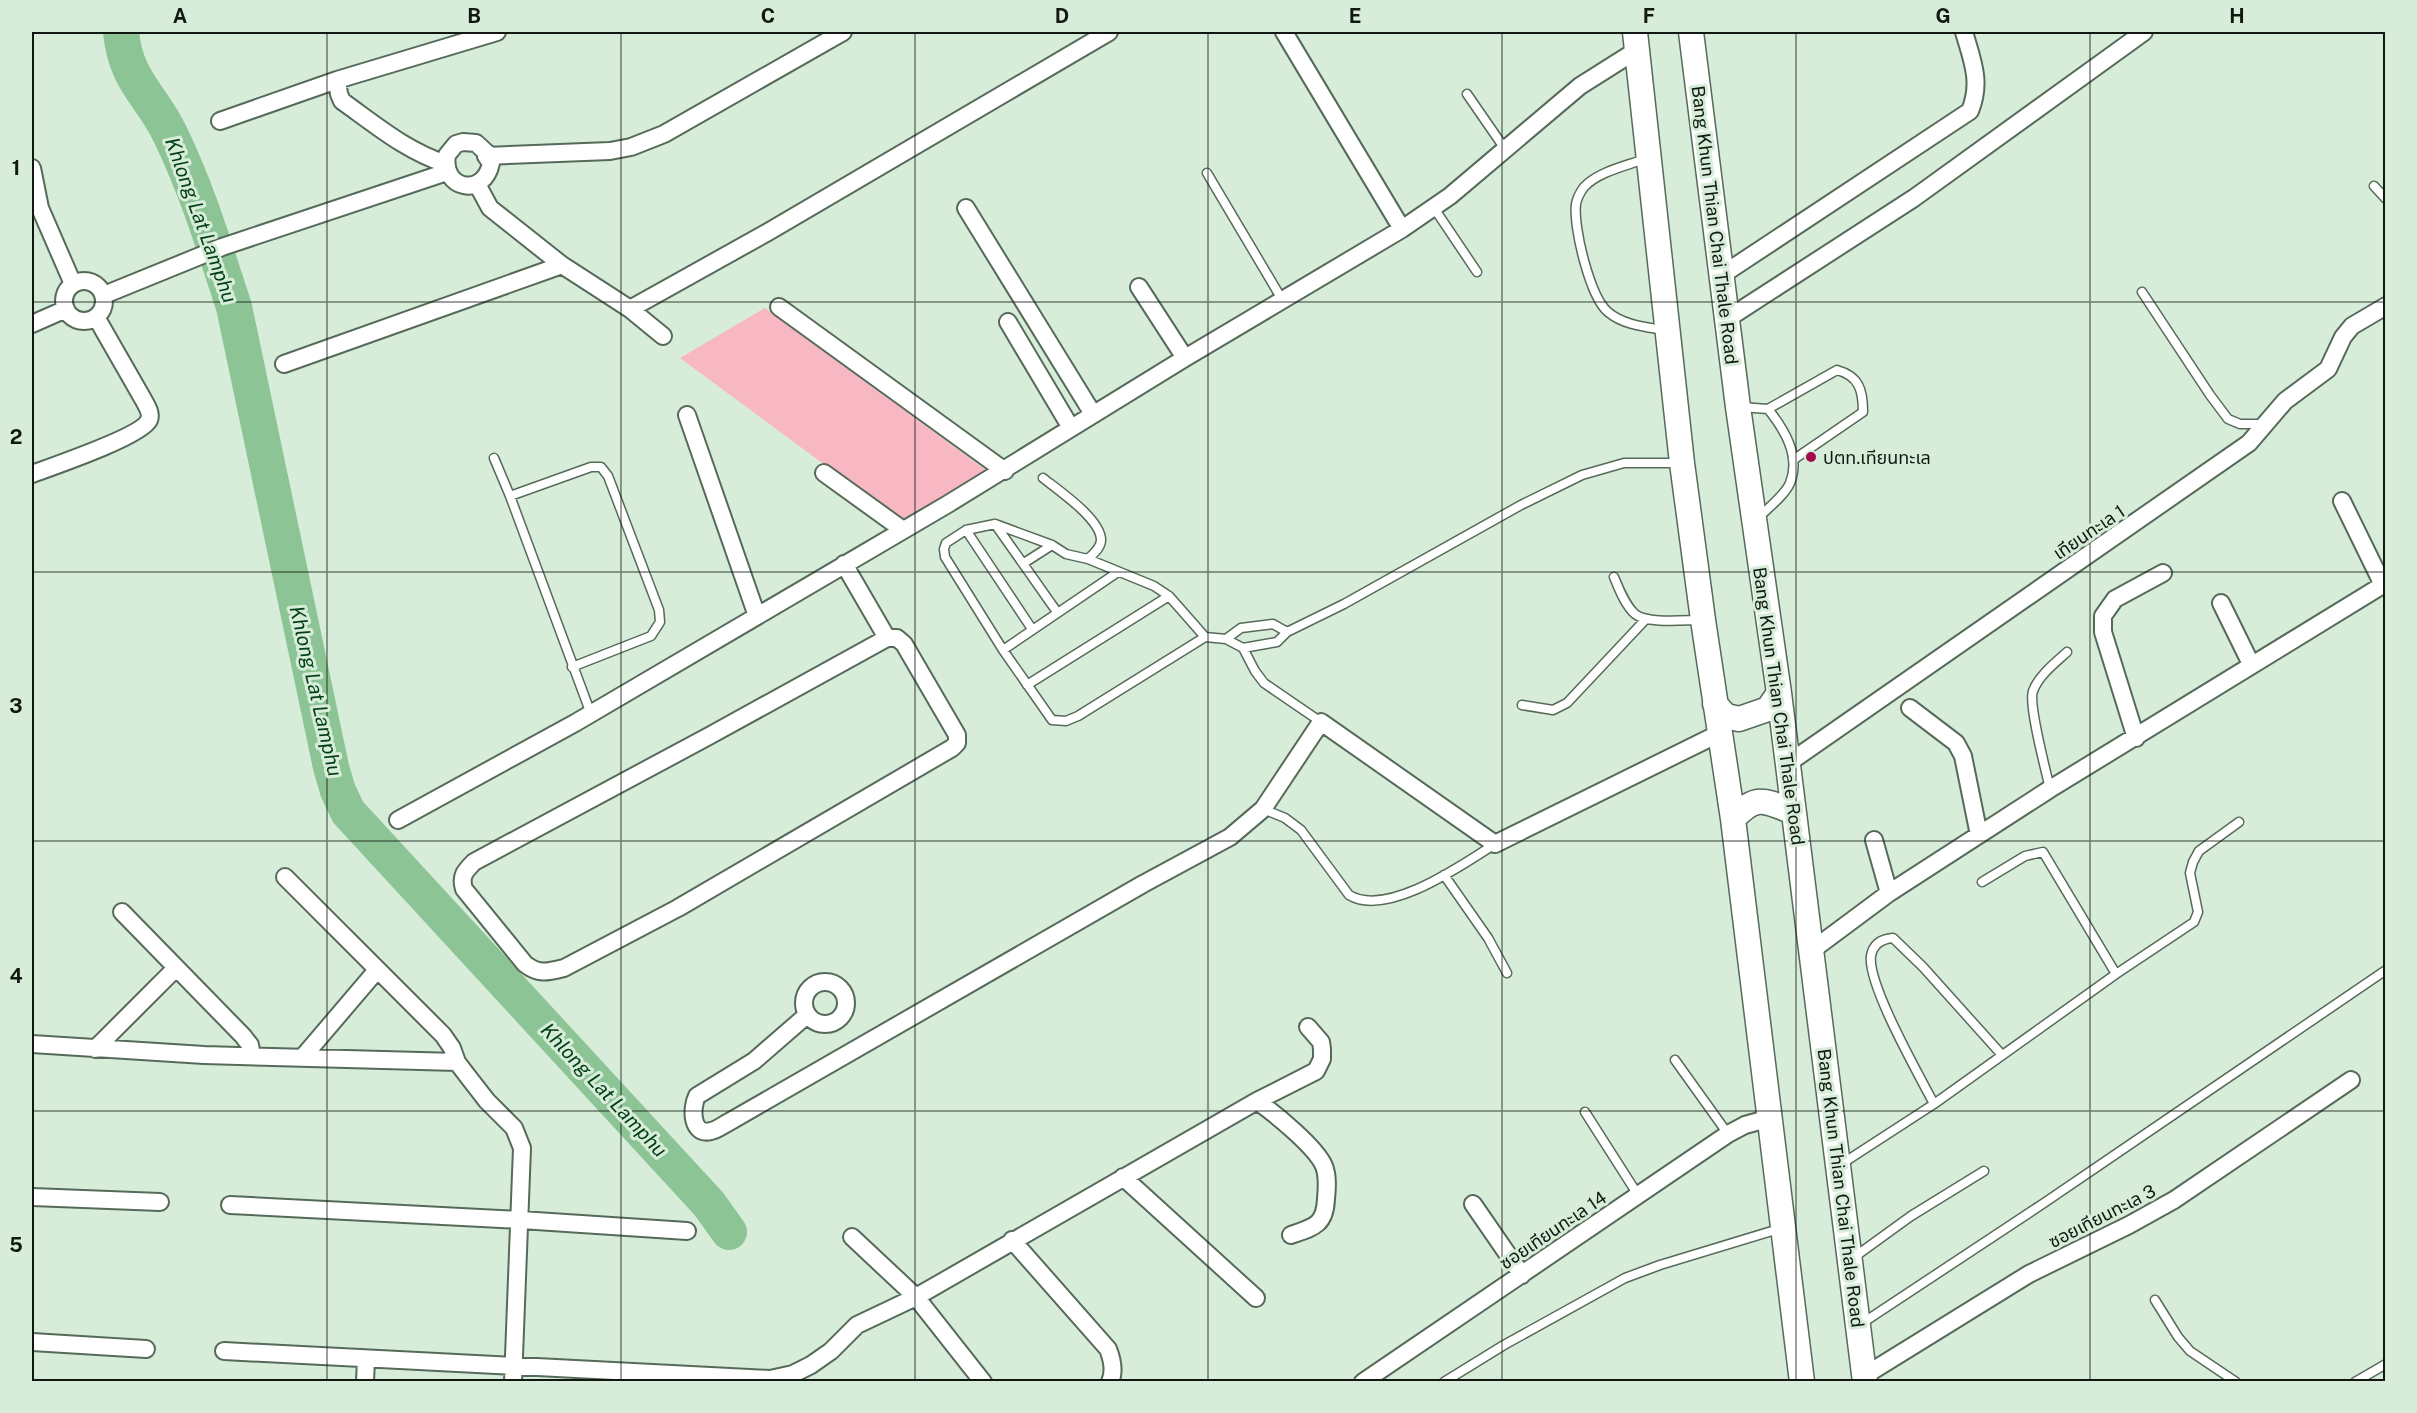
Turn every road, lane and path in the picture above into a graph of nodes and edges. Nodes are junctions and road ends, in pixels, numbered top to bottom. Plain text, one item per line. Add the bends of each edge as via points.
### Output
1 (497, 32) edge
2 (843, 32) edge
3 (1109, 32) edge
4 (1284, 32) edge
5 (1691, 32) edge
6 (1964, 32) edge
7 (2144, 32) edge
8 (453, 37) edge
9 (1636, 41) edge
10 (337, 80) junction
11 (1467, 94) dead end
12 (220, 121) dead end
13 (1505, 149) junction
14 (486, 156) junction
15 (1649, 157) junction
16 (32, 168) edge
17 (446, 168) junction
18 (1207, 173) dead end
19 (477, 184) junction
20 (2374, 186) dead end
21 (2385, 199) edge
22 (966, 208) dead end
23 (1434, 208) junction
24 (1402, 230) junction
25 (562, 265) junction
26 (1477, 272) dead end
27 (1722, 275) junction
28 (73, 284) junction
29 (1139, 287) dead end
30 (2142, 292) dead end
31 (104, 295) junction
32 (1283, 301) junction
33 (2385, 306) edge
34 (779, 307) dead end
35 (66, 309) junction
36 (630, 309) junction
37 (96, 317) junction
38 (1727, 319) junction
39 (1008, 322) dead end
40 (32, 324) edge
41 (1668, 331) junction
42 (663, 336) dead end
43 (1185, 358) junction
44 (284, 364) dead end
45 (1738, 407) junction
46 (1768, 409) junction
47 (1093, 414) junction
48 (687, 415) dead end
49 (1071, 428) junction
50 (2261, 428) junction
51 (494, 458) dead end
52 (1792, 460) junction
53 (1682, 463) junction
54 (1005, 471) junction
55 (824, 473) dead end
56 (32, 474) edge
57 (1043, 477) dead end
58 (510, 496) junction
59 (2342, 501) dead end
60 (1754, 522) junction
61 (995, 524) junction
62 (903, 530) junction
63 (966, 530) junction
64 (1052, 545) junction
65 (1088, 559) junction
66 (1024, 563) junction
67 (844, 564) junction
68 (1118, 572) junction
69 (2163, 573) dead end
70 (1614, 577) dead end
71 (2384, 584) edge
72 (1169, 596) junction
73 (2221, 603) dead end
74 (1057, 612) junction
75 (757, 616) junction
76 (1646, 619) junction
77 (1702, 620) junction
78 (1032, 629) junction
79 (1287, 632) junction
80 (1204, 637) junction
81 (887, 638) junction
82 (1226, 639) junction
83 (1243, 648) junction
84 (1003, 650) junction
85 (2067, 652) dead end
86 (2252, 664) junction
87 (572, 667) junction
88 (1027, 685) junction
89 (1779, 693) junction
90 (1715, 704) junction
91 (1522, 705) dead end
92 (1910, 708) dead end
93 (591, 714) junction
94 (1321, 722) junction
95 (1720, 733) junction
96 (2136, 738) junction
97 (1787, 764) junction
98 (2050, 789) junction
99 (1263, 808) junction
100 (1793, 812) junction
101 (1733, 819) junction
102 (398, 820) dead end
103 (2239, 822) dead end
104 (1979, 835) junction
105 (1874, 840) dead end
106 (1495, 844) junction
107 (1444, 875) junction
108 (285, 877) dead end
109 (1982, 882) dead end
110 (1889, 893) junction
111 (122, 912) dead end
112 (1811, 951) junction
113 (176, 968) junction
114 (377, 970) junction
115 (2385, 970) edge
116 (1507, 973) dead end
117 (2116, 974) junction
118 (807, 1015) dead end
119 (1308, 1027) dead end
120 (32, 1044) edge
121 (95, 1048) junction
122 (2002, 1055) junction
123 (252, 1056) junction
124 (302, 1058) junction
125 (1675, 1060) dead end
126 (457, 1062) junction
127 (2351, 1080) dead end
128 (1257, 1101) junction
129 (1934, 1104) junction
130 (1585, 1112) dead end
131 (1770, 1118) junction
132 (1728, 1134) junction
133 (1837, 1167) junction
134 (1984, 1171) dead end
135 (1123, 1177) junction
136 (1638, 1195) junction
137 (32, 1197) edge
138 (160, 1202) dead end
139 (1473, 1204) dead end
140 (230, 1205) dead end
141 (521, 1220) junction
142 (1783, 1227) junction
143 (687, 1231) dead end
144 (1291, 1235) dead end
145 (852, 1236) dead end
146 (1012, 1240) junction
147 (1850, 1260) junction
148 (1522, 1275) junction
149 (916, 1297) junction
150 (1256, 1298) dead end
151 (2155, 1300) dead end
152 (1858, 1326) junction
153 (32, 1342) edge
154 (146, 1349) dead end
155 (224, 1351) dead end
156 (366, 1359) junction
157 (2385, 1364) edge
158 (514, 1373) edge
159 (1864, 1379) edge
160 (1801, 1381) edge
161 (365, 1382) edge
162 (983, 1382) edge
163 (1110, 1382) edge
164 (1363, 1382) edge
165 (1444, 1382) edge
166 (2236, 1382) edge
167 (2355, 1382) edge

1 - 8 street
2 - 14 street via 664,134 631,147
3 - 36 street
4 - 24 street
5 - 27 main road, Bang Khun Thian Chai Thale Road
6 - 27 street via 1975,72 1976,96 1970,111
7 - 38 street via 1914,198
8 - 10 street
9 - 13 street
9 - 15 main road
10 - 12 street
10 - 17 street via 342,101 406,147
11 - 13 lane
13 - 23 street
14 - 17 street via 489,154 483,147 463,142 451,149
14 - 19 street via 489,172
15 - 41 main road
15 - 41 lane via 1598,177 1584,188 1576,201 1576,217 1588,278 1608,313 1629,323
16 - 28 street via 40,208
17 - 19 street via 452,180
17 - 31 street via 180,262
18 - 32 lane
19 - 25 street via 489,208
20 - 21 lane
22 - 47 street
23 - 24 street
23 - 26 lane
24 - 32 street
25 - 36 street
25 - 44 street
27 - 38 main road, Bang Khun Thian Chai Thale Road
28 - 31 street via 95,283
28 - 35 street via 65,295
29 - 43 street
30 - 50 lane via 2228,419
31 - 37 street via 102,311
32 - 43 street
33 - 50 street, เทียนทะเล 1 via 2352,326 2328,369 2285,401
34 - 54 street
35 - 37 street via 79,320
35 - 40 street
36 - 42 street
37 - 56 street via 150,411 149,420 113,443
38 - 45 main road, Bang Khun Thian Chai Thale Road
39 - 49 street
41 - 53 main road
43 - 47 street
45 - 46 lane
45 - 60 main road, Bang Khun Thian Chai Thale Road
46 - 52 lane via 1781,425
46 - 52 lane via 1837,370 1856,379 1863,394 1863,412
47 - 49 street
48 - 75 street
49 - 54 street
50 - 97 street, เทียนทะเล 1 via 2248,443 2188,487
51 - 58 lane
52 - 60 lane via 1790,484
53 - 77 main road
53 - 79 lane via 1624,463 1582,475
54 - 62 street
55 - 62 street
57 - 65 lane via 1091,518 1100,532 1099,547
58 - 87 lane
58 - 87 lane via 591,467 602,467 659,610 660,621 651,636
59 - 71 street
60 - 89 main road, Bang Khun Thian Chai Thale Road
61 - 63 lane
61 - 64 lane
61 - 66 lane
62 - 67 street
63 - 78 lane
63 - 84 lane via 946,543 945,557
64 - 65 lane via 1066,554
64 - 66 lane
65 - 68 lane
66 - 74 lane
67 - 75 street
67 - 81 street
68 - 72 lane
68 - 74 lane
69 - 96 street via 2115,599 2103,616 2103,632
70 - 76 lane via 1627,604 1636,615
71 - 86 street
72 - 80 lane
72 - 88 lane
73 - 86 street
74 - 78 lane
75 - 93 street
76 - 77 lane
76 - 91 lane via 1567,703 1553,710
77 - 90 main road
78 - 84 lane
79 - 82 lane via 1274,624 1241,628
79 - 83 lane via 1277,642
80 - 82 lane
80 - 88 lane via 1066,721 1052,720
81 - 81 street via 897,638 904,644 957,735 952,748 678,908 564,968 535,972 464,889 461,880 474,862
82 - 83 lane
83 - 94 lane via 1264,683
84 - 88 lane
85 - 98 lane via 2043,674 2032,693
86 - 96 street
87 - 93 lane
89 - 90 main road via 1768,709 1739,718 1726,716
89 - 97 main road, Bang Khun Thian Chai Thale Road
90 - 95 main road
92 - 104 street via 1960,750
93 - 102 street
94 - 99 street
94 - 106 street
95 - 101 main road
95 - 106 street
96 - 98 street
97 - 100 main road, Bang Khun Thian Chai Thale Road
98 - 104 street
99 - 107 lane via 1301,830 1349,895 1358,900 1377,902 1413,891
99 - 118 street via 1230,837 729,1122 712,1131 698,1128 693,1117 697,1096 754,1061
100 - 101 main road via 1770,802 1755,801
100 - 112 main road, Bang Khun Thian Chai Thale Road
101 - 131 main road
103 - 117 lane via 2199,852 2193,862 2190,873 2198,912 2194,922
104 - 110 street
105 - 110 street
106 - 107 lane
107 - 116 lane
108 - 114 street
109 - 117 lane via 2025,855 2043,852
110 - 112 street
111 - 113 street
112 - 133 main road, Bang Khun Thian Chai Thale Road
113 - 121 street
113 - 123 street via 250,1044
114 - 124 street
114 - 126 street via 443,1035
115 - 152 lane
117 - 122 lane
119 - 128 street via 1321,1042 1322,1059 1316,1071
120 - 121 street
121 - 123 street
122 - 129 lane
122 - 129 lane via 1923,967 1893,938 1884,938 1871,955 1871,968 1879,994
123 - 124 street
124 - 126 street
125 - 132 lane
126 - 141 street via 514,1128 519,1139
127 - 159 street, ซอยเทียนทะเล 3 via 2174,1200 2029,1274
128 - 135 street
128 - 144 street via 1317,1153 1325,1167 1325,1213 1318,1225
129 - 133 lane
130 - 136 lane
131 - 132 street, ซอยเทียนทะเล 14
131 - 142 main road
132 - 136 street, ซอยเทียนทะเล 14
133 - 147 main road, Bang Khun Thian Chai Thale Road
134 - 147 lane
135 - 146 street
135 - 150 street
136 - 148 street, ซอยเทียนทะเล 14
137 - 138 street
139 - 148 street
140 - 141 street
141 - 143 street
141 - 158 street
142 - 160 main road
142 - 165 lane via 1625,1278
145 - 149 street
146 - 149 street
146 - 163 street via 1108,1349 1113,1361
147 - 152 main road, Bang Khun Thian Chai Thale Road
148 - 164 street, ซอยเทียนทะเล 14
149 - 158 street via 856,1325 831,1351 793,1374 770,1379
149 - 162 street
151 - 166 lane via 2190,1351
152 - 159 main road, Bang Khun Thian Chai Thale Road
153 - 154 street
155 - 156 street
156 - 158 street
156 - 161 street
157 - 167 lane

